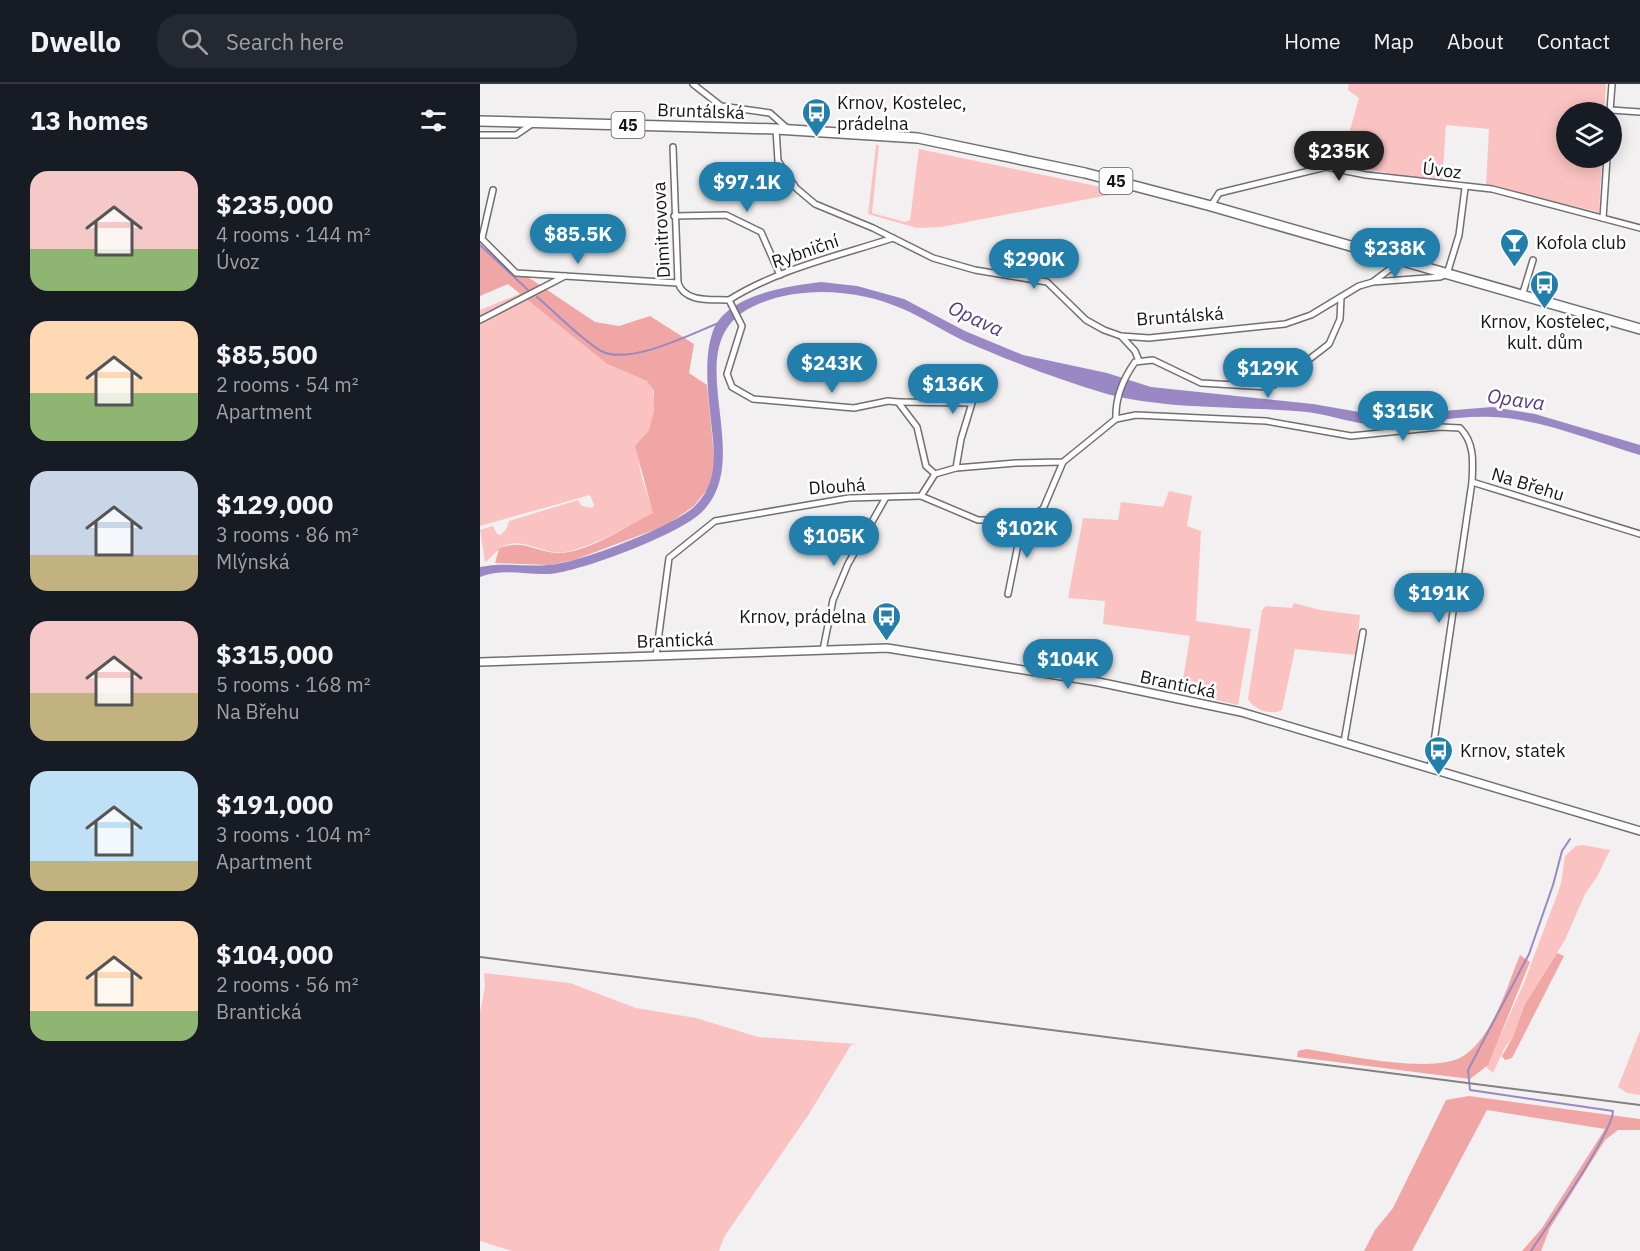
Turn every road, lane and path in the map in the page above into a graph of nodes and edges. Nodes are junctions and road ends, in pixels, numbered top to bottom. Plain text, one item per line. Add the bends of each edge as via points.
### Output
1 (693, 84) edge
2 (1612, 84) edge
3 (1611, 102) edge
4 (1622, 111) edge
5 (1640, 112) edge
6 (480, 121) edge
7 (535, 123) junction
8 (776, 129) junction
9 (789, 130) junction
10 (480, 135) edge
11 (674, 147) dead end
12 (1606, 168) edge
13 (1465, 188) junction
14 (493, 190) dead end
15 (1211, 206) junction
16 (674, 216) junction
17 (1604, 218) junction
18 (1640, 228) edge
19 (481, 237) edge
20 (893, 238) junction
21 (1394, 258) junction
22 (1533, 260) dead end
23 (1447, 274) junction
24 (780, 275) junction
25 (566, 276) junction
26 (1373, 282) junction
27 (678, 283) junction
28 (1522, 296) junction
29 (1341, 298) junction
30 (731, 302) junction
31 (480, 320) edge
32 (1640, 329) edge
33 (1121, 336) junction
34 (1139, 361) junction
35 (898, 402) junction
36 (1116, 419) junction
37 (1064, 462) junction
38 (956, 468) junction
39 (935, 474) junction
40 (1472, 482) junction
41 (921, 496) junction
42 (885, 499) junction
43 (1023, 520) junction
44 (1640, 534) edge
45 (1008, 594) dead end
46 (1363, 632) dead end
47 (823, 650) junction
48 (656, 656) junction
49 (480, 662) edge
50 (1344, 742) junction
51 (1430, 770) junction
52 (1640, 831) edge

1 - 9 street via 721,106 770,114
2 - 3 street
4 - 5 street
6 - 7 main road, Bruntálská / 45
7 - 8 main road, Bruntálská / 45
7 - 10 street via 516,135
8 - 9 main road, Bruntálská / 45
8 - 20 street, Bruntálská via 778,161 796,188 815,204
9 - 15 main road, Bruntálská / 45 via 918,138 1085,173
11 - 16 street, Dimitrovova
12 - 17 street
13 - 15 street, Úvoz via 1326,168 1219,193
13 - 17 street, Úvoz via 1492,189
13 - 23 street via 1459,235
14 - 19 street
15 - 21 main road, Bruntálská / 45
16 - 24 street via 726,215 761,232
16 - 27 street, Dimitrovova
17 - 18 street, Úvoz
19 - 25 street via 516,273
20 - 24 street, Rybniční
20 - 33 street, Bruntálská via 933,258 975,270 1047,282 1086,320
21 - 23 main road, Bruntálská / 45
21 - 26 street, Bruntálská via 1390,269
22 - 28 street
23 - 26 street, Bruntálská
23 - 28 main road, Bruntálská / 45
24 - 30 street, Rybniční via 751,286
25 - 27 street
25 - 31 street
26 - 29 street, Bruntálská
27 - 30 street, Dimitrovova via 680,291 689,297
28 - 32 main road, Bruntálská / 45
29 - 33 street, Bruntálská via 1285,324 1149,338
29 - 34 street via 1340,319 1329,345 1268,387 1201,383 1153,360
30 - 35 street via 742,326 727,374 732,387 742,395 854,408
33 - 34 street
34 - 36 street via 1126,373
35 - 38 street via 972,403 960,439
35 - 39 street via 917,428 926,466
36 - 37 street
36 - 40 street, Na Břehu via 1136,415 1266,421 1351,436 1460,428 1473,454
37 - 38 street
37 - 43 street via 1043,509
38 - 39 street
39 - 41 street
40 - 44 street, Na Břehu
40 - 51 street
41 - 42 street, Dlouhá
41 - 43 street via 978,520
42 - 47 street via 848,564 833,600
42 - 48 street, Dlouhá via 849,498 715,521 669,558
43 - 45 street
46 - 50 street
47 - 48 street, Brantická
47 - 50 street, Brantická via 887,648 1098,682 1241,712
48 - 49 street, Brantická
50 - 51 street, Brantická
51 - 52 street, Brantická

